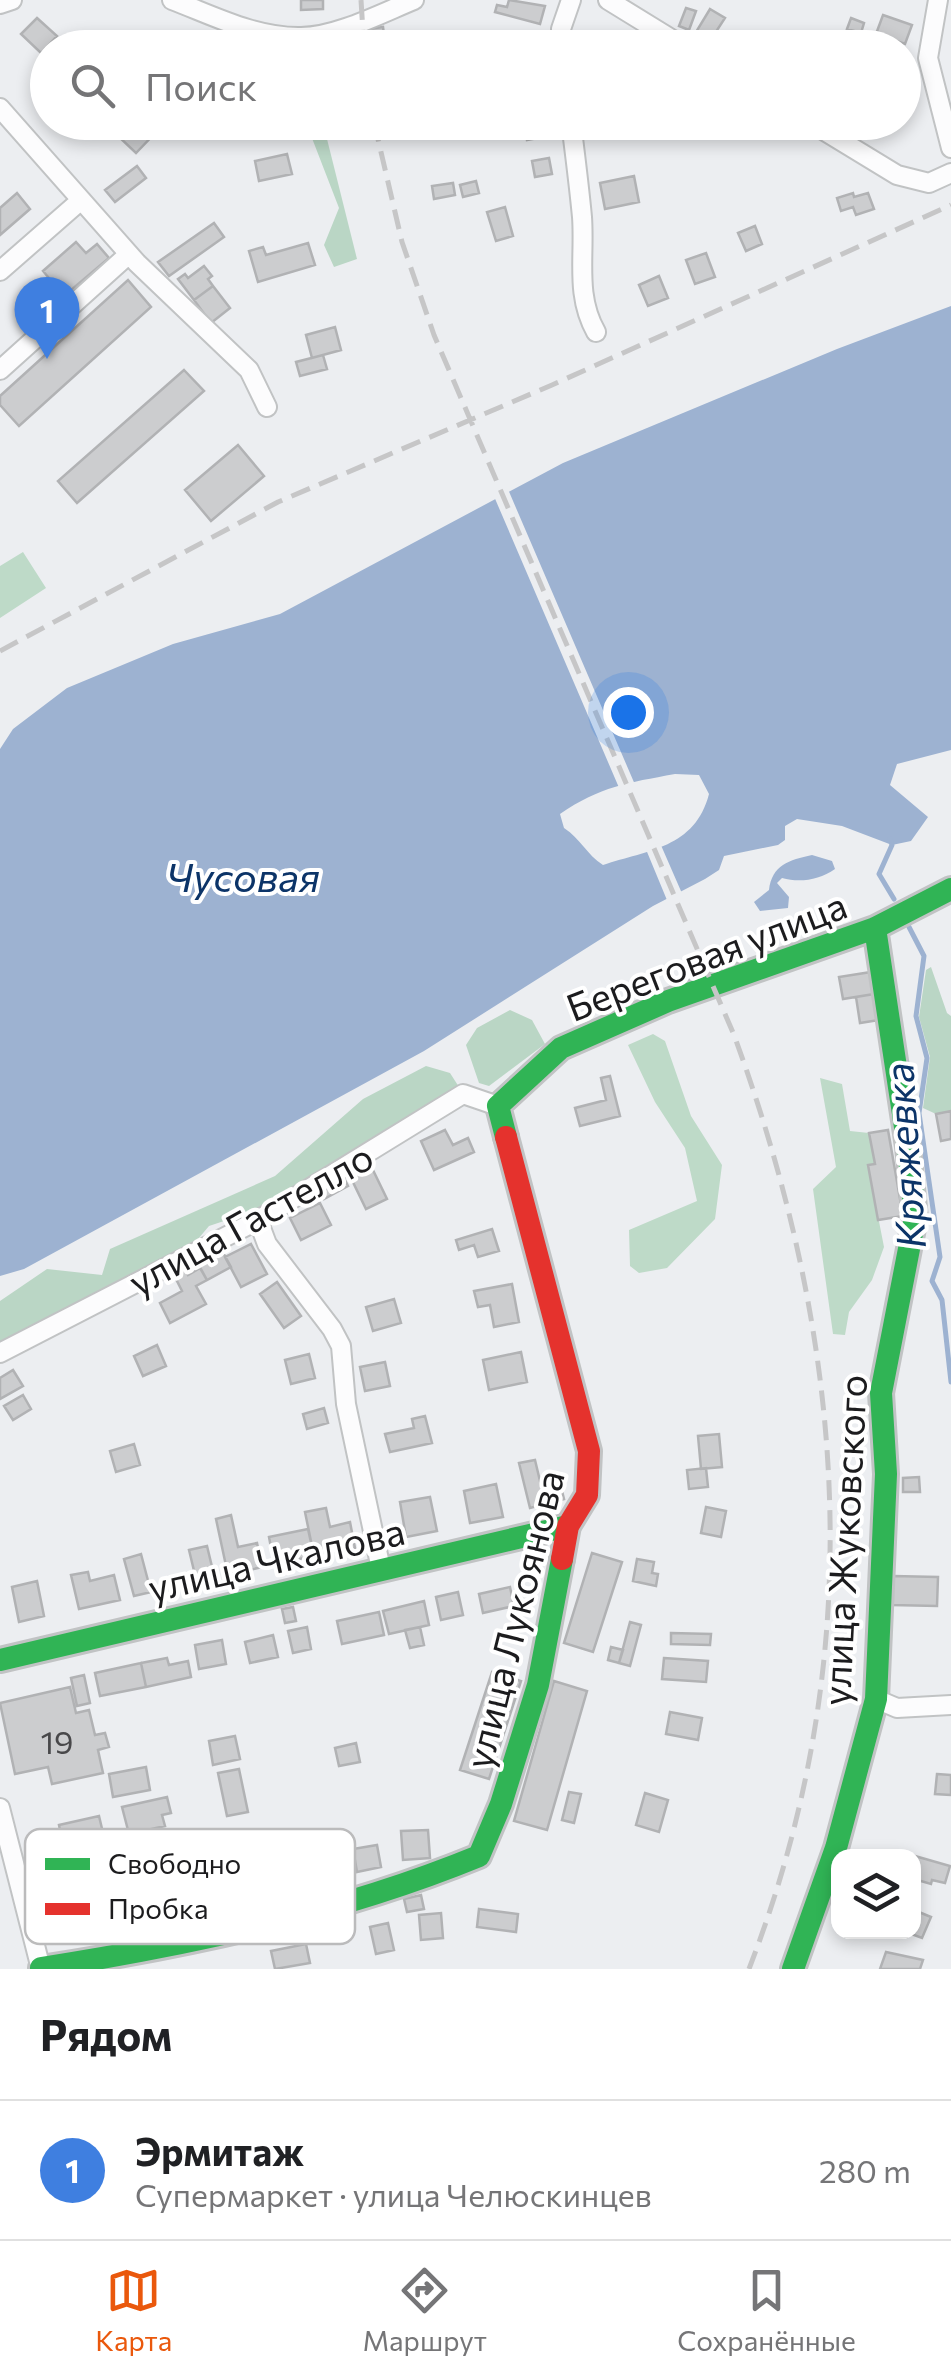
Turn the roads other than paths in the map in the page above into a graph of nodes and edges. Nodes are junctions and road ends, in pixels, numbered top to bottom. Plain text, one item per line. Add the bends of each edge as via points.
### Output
1 (12, 0) edge
2 (172, 0) edge
3 (414, 0) edge
4 (572, 0) edge
5 (608, 0) edge
6 (938, 0) edge
7 (0, 4) edge
8 (202, 7) edge
9 (248, 30) edge
10 (332, 30) edge
11 (561, 30) edge
12 (657, 30) edge
13 (0, 108) edge
14 (573, 140) edge
15 (839, 140) edge
16 (951, 148) edge
17 (951, 172) edge
18 (80, 201) junction
19 (129, 254) junction
20 (0, 272) edge
21 (596, 332) dead end
22 (0, 370) edge
23 (267, 406) dead end
24 (951, 889) edge
25 (875, 928) junction
26 (498, 1106) junction
27 (258, 1220) junction
28 (0, 1353) edge
29 (568, 1526) junction
30 (381, 1569) junction
31 (0, 1660) edge
32 (876, 1699) junction
33 (951, 1705) edge
34 (0, 1808) edge
35 (355, 1898) edge
36 (25, 1906) edge
37 (185, 1944) edge
38 (41, 1968) edge
39 (793, 1969) edge

1 - 7 street
2 - 8 street
3 - 10 street
4 - 11 street
5 - 12 street
6 - 16 street via 928,58
8 - 9 street
13 - 18 street
14 - 21 street via 581,280
15 - 17 street via 897,176 929,183
18 - 19 street
18 - 20 street
19 - 22 street
19 - 23 street via 249,370
24 - 25 street, Береговая улица
25 - 26 street, Береговая улица via 668,1001 562,1048
25 - 32 street, улица Жуковского via 915,1218 881,1393 886,1474
26 - 27 street, улица Гастелло via 464,1094
26 - 29 street, улица Лукоянова via 589,1451 588,1494
27 - 28 street, улица Гастелло
27 - 30 street via 266,1244 341,1346 346,1404
29 - 30 street, улица Чкалова
29 - 35 street, улица Лукоянова via 538,1685 480,1856
30 - 31 street, улица Чкалова
32 - 33 street via 898,1708
32 - 39 street, улица Жуковского via 836,1848
34 - 36 street
37 - 38 street, улица Лукоянова

